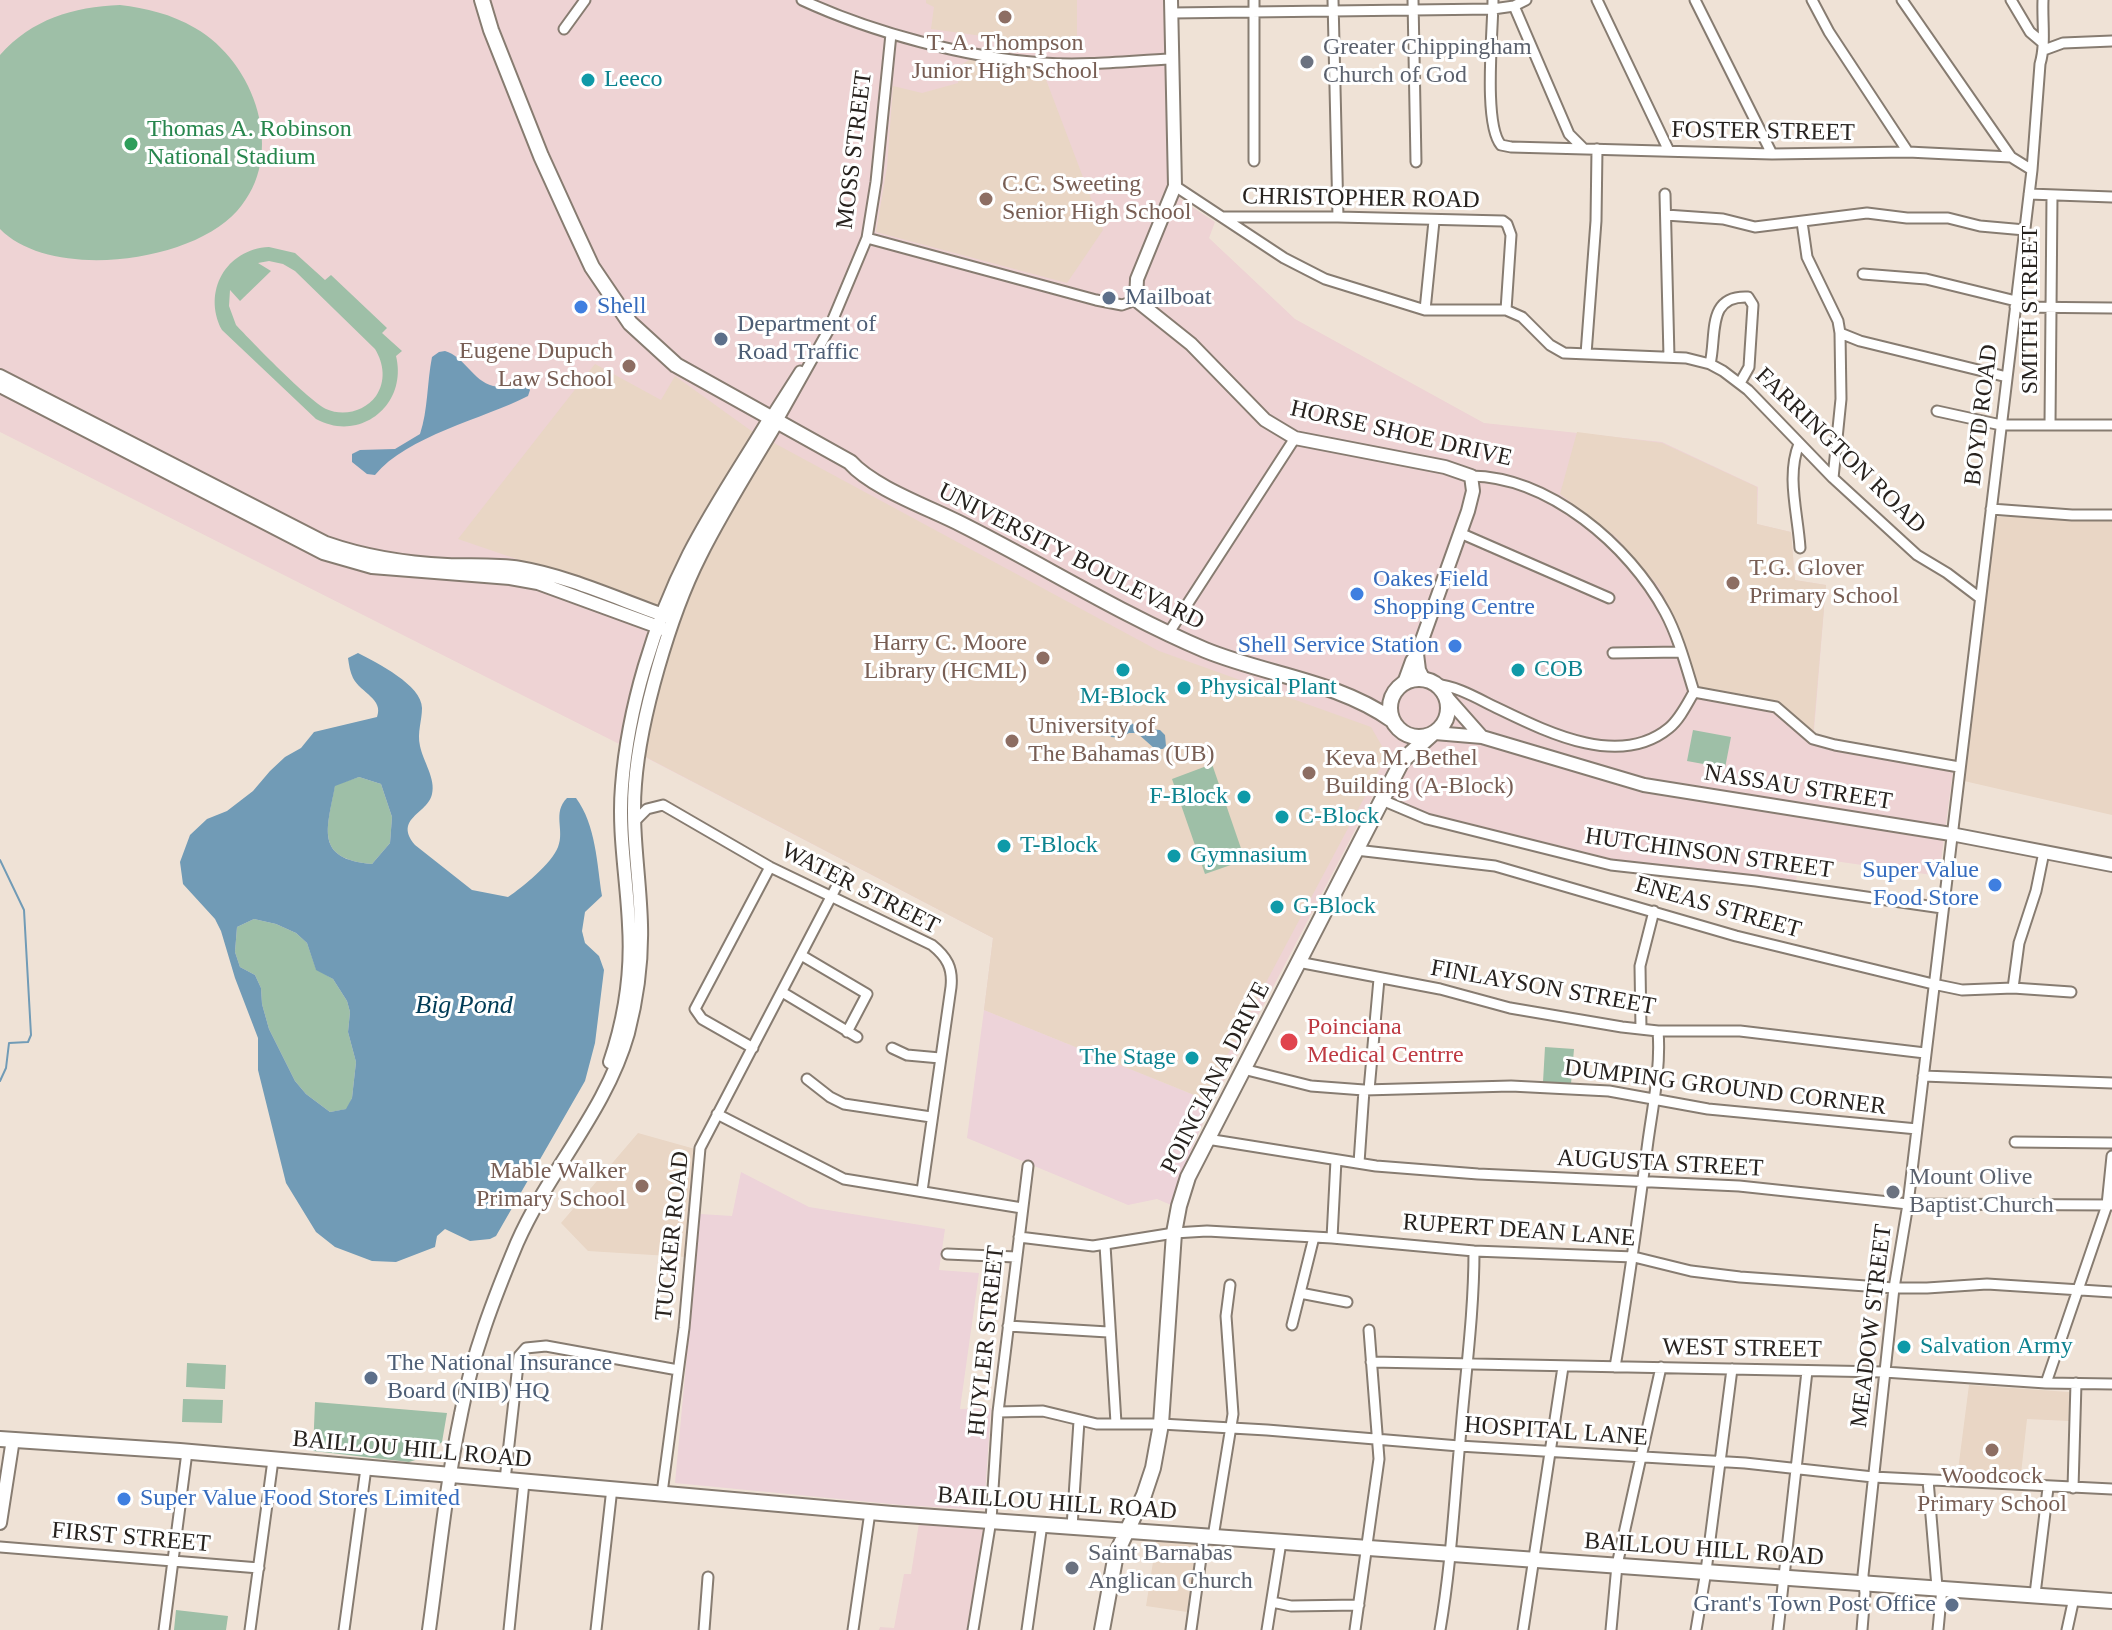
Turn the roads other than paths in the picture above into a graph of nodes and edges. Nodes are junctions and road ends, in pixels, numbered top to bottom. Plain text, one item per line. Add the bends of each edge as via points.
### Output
1 (482, 0) edge
2 (585, 0) edge
3 (802, 0) edge
4 (1254, 0) edge
5 (1333, 0) edge
6 (1526, 0) edge
7 (1597, 0) edge
8 (1695, 0) edge
9 (1812, 0) edge
10 (1902, 0) edge
11 (2011, 0) edge
12 (2043, 0) edge
13 (1493, 4) edge
14 (1414, 5) edge
15 (1514, 6) junction
16 (1171, 7) edge
17 (1333, 12) junction
18 (1255, 13) junction
19 (564, 29) dead end
20 (891, 34) junction
21 (2112, 41) edge
22 (2043, 46) junction
23 (1171, 59) junction
24 (1583, 148) junction
25 (1597, 149) junction
26 (1669, 151) junction
27 (1908, 152) junction
28 (1772, 154) junction
29 (2011, 157) junction
30 (1254, 161) dead end
31 (1416, 162) dead end
32 (2032, 170) junction
33 (1175, 186) junction
34 (1665, 194) dead end
35 (2029, 194) junction
36 (2052, 196) junction
37 (2112, 197) edge
38 (1666, 215) junction
39 (1223, 217) junction
40 (1338, 217) junction
41 (1434, 221) junction
42 (1802, 222) junction
43 (2025, 230) junction
44 (867, 238) junction
45 (1863, 274) dead end
46 (1136, 300) junction
47 (2016, 304) junction
48 (2051, 307) junction
49 (2112, 308) edge
50 (1425, 310) junction
51 (1506, 310) junction
52 (1840, 333) junction
53 (1586, 354) junction
54 (1669, 357) junction
55 (1710, 364) junction
56 (0, 376) edge
57 (2007, 377) junction
58 (1740, 383) junction
59 (0, 386) edge
60 (1937, 411) dead end
61 (771, 424) junction
62 (2050, 424) junction
63 (2001, 425) junction
64 (2112, 425) edge
65 (1295, 438) junction
66 (1799, 444) junction
67 (1471, 476) junction
68 (1833, 478) junction
69 (1991, 509) junction
70 (2112, 515) edge
71 (1460, 533) junction
72 (1800, 548) dead end
73 (495, 571) junction
74 (1609, 598) dead end
75 (1980, 598) junction
76 (659, 620) junction
77 (672, 625) junction
78 (1168, 634) junction
79 (1680, 652) junction
80 (1613, 653) dead end
81 (1417, 654) junction
82 (1404, 683) junction
83 (1434, 686) junction
84 (1694, 692) junction
85 (1392, 697) junction
86 (1364, 701) junction
87 (1392, 720) junction
88 (1404, 734) junction
89 (1433, 734) junction
90 (1482, 737) junction
91 (1402, 761) junction
92 (1959, 767) junction
93 (1382, 800) junction
94 (634, 822) junction
95 (1951, 834) junction
96 (1356, 850) junction
97 (2044, 852) junction
98 (2112, 865) edge
99 (770, 867) junction
100 (844, 872) dead end
101 (832, 896) junction
102 (1942, 908) junction
103 (1654, 911) junction
104 (801, 955) junction
105 (1298, 962) junction
106 (1379, 979) junction
107 (1933, 984) junction
108 (2013, 988) junction
109 (782, 992) junction
110 (2071, 992) dead end
111 (867, 994) junction
112 (877, 1000) dead end
113 (1641, 1029) junction
114 (1658, 1031) junction
115 (847, 1032) junction
116 (857, 1037) dead end
117 (753, 1048) junction
118 (892, 1048) dead end
119 (1925, 1053) junction
120 (940, 1058) junction
121 (1243, 1069) junction
122 (1923, 1076) junction
123 (807, 1079) dead end
124 (2112, 1083) edge
125 (1367, 1090) junction
126 (1654, 1099) junction
127 (595, 1107) junction
128 (717, 1114) junction
129 (931, 1117) junction
130 (1917, 1129) junction
131 (1207, 1139) junction
132 (2015, 1142) dead end
133 (2112, 1143) edge
134 (2112, 1156) edge
135 (1336, 1160) junction
136 (1359, 1163) junction
137 (1028, 1166) dead end
138 (1643, 1182) junction
139 (922, 1191) junction
140 (1908, 1204) junction
141 (2110, 1205) edge
142 (1022, 1208) junction
143 (1174, 1233) junction
144 (1019, 1237) junction
145 (1314, 1237) junction
146 (1332, 1238) junction
147 (1105, 1245) junction
148 (1474, 1251) junction
149 (947, 1254) dead end
150 (1016, 1257) junction
151 (1634, 1257) junction
152 (1230, 1285) dead end
153 (1894, 1288) junction
154 (2078, 1290) junction
155 (2112, 1292) edge
156 (1300, 1293) junction
157 (1347, 1302) dead end
158 (1292, 1325) dead end
159 (1008, 1326) junction
160 (1369, 1330) dead end
161 (1108, 1332) junction
162 (1371, 1362) junction
163 (1467, 1362) junction
164 (1563, 1367) junction
165 (1615, 1367) junction
166 (1661, 1367) junction
167 (1732, 1369) junction
168 (678, 1370) junction
169 (1807, 1371) junction
170 (1884, 1372) junction
171 (2046, 1383) junction
172 (2076, 1383) junction
173 (2112, 1384) edge
174 (998, 1412) junction
175 (1079, 1421) junction
176 (1116, 1423) junction
177 (1161, 1424) junction
178 (1231, 1428) junction
179 (6, 1439) edge
180 (1379, 1439) junction
181 (1459, 1446) junction
182 (187, 1452) junction
183 (1550, 1452) junction
184 (1641, 1458) junction
185 (273, 1460) junction
186 (1719, 1461) junction
187 (1798, 1467) junction
188 (366, 1468) junction
189 (451, 1475) junction
190 (1873, 1477) junction
191 (505, 1480) junction
192 (1928, 1480) junction
193 (524, 1482) junction
194 (612, 1488) junction
195 (2048, 1488) junction
196 (2073, 1488) junction
197 (2112, 1489) edge
198 (662, 1493) junction
199 (870, 1512) junction
200 (991, 1520) junction
201 (0, 1523) edge
202 (1042, 1524) junction
203 (1072, 1527) junction
204 (1125, 1531) junction
205 (1208, 1537) junction
206 (1281, 1542) junction
207 (1367, 1546) junction
208 (0, 1547) edge
209 (1452, 1552) junction
210 (1534, 1558) junction
211 (174, 1561) junction
212 (1617, 1565) junction
213 (259, 1568) junction
214 (1706, 1571) junction
215 (708, 1577) dead end
216 (1786, 1578) junction
217 (1864, 1584) junction
218 (1940, 1587) junction
219 (2035, 1594) junction
220 (2074, 1598) junction
221 (2112, 1601) edge
222 (1272, 1602) junction
223 (1359, 1605) junction
224 (164, 1630) edge
225 (250, 1630) edge
226 (344, 1630) edge
227 (429, 1630) edge
228 (509, 1630) edge
229 (596, 1630) edge
230 (704, 1630) edge
231 (853, 1630) edge
232 (973, 1630) edge
233 (1027, 1630) edge
234 (1102, 1630) edge
235 (1191, 1630) edge
236 (1267, 1630) edge
237 (1355, 1630) edge
238 (1440, 1630) edge
239 (1523, 1630) edge
240 (1611, 1630) edge
241 (1696, 1630) edge
242 (1778, 1630) edge
243 (1862, 1630) edge
244 (1938, 1630) edge
245 (2067, 1630) edge

1 - 61 main road, UNIVERSITY BOULEVARD via 541,156 592,267 640,334 699,384
2 - 19 street
3 - 20 street
4 - 18 street
5 - 17 street
6 - 15 street
7 - 26 street
8 - 28 street
9 - 27 street
10 - 29 street
11 - 22 street
12 - 22 street, BOYD ROAD
13 - 14 street
13 - 15 street
13 - 24 street, FOSTER STREET via 1494,135 1501,145 1511,147
14 - 17 street
14 - 31 street
15 - 24 street via 1569,134
16 - 18 street
16 - 23 main road
17 - 18 street
17 - 40 street
18 - 30 street
20 - 23 street via 1040,63
20 - 44 street, MOSS STREET
21 - 22 street
22 - 32 street, BOYD ROAD
23 - 33 main road
24 - 25 street, FOSTER STREET
25 - 26 street, FOSTER STREET
25 - 53 street
26 - 28 street, FOSTER STREET
27 - 28 street, FOSTER STREET
27 - 29 street, FOSTER STREET
29 - 32 street, FOSTER STREET
32 - 35 street, BOYD ROAD
33 - 39 street
33 - 46 main road via 1137,279
34 - 38 street
35 - 36 street
35 - 43 street, BOYD ROAD
36 - 37 street
36 - 48 street, SMITH STREET
38 - 42 street via 1755,227
38 - 54 street
39 - 40 street, CHRISTOPHER ROAD
39 - 50 street via 1325,279
40 - 41 street, CHRISTOPHER ROAD
41 - 50 street
41 - 51 street, CHRISTOPHER ROAD via 1507,224 1511,235
42 - 43 street via 1867,213
42 - 52 street via 1807,257
43 - 47 street, BOYD ROAD
44 - 46 street via 1096,300 1122,305
44 - 61 street, MOSS STREET via 828,331
45 - 47 street via 1926,279
46 - 65 main road, HORSE SHOE DRIVE via 1191,344 1265,420
47 - 48 street
47 - 57 street, BOYD ROAD
48 - 49 street
48 - 62 street, SMITH STREET
50 - 51 street
51 - 53 street, FARRINGTON ROAD via 1522,317 1557,350
52 - 57 street
52 - 68 street via 1841,399
53 - 54 street, FARRINGTON ROAD
54 - 55 street, FARRINGTON ROAD
55 - 58 street, FARRINGTON ROAD
55 - 58 street via 1717,311 1729,300 1748,297 1753,305 1749,363
56 - 73 main road via 326,543 388,560
57 - 63 street, BOYD ROAD
58 - 66 street, FARRINGTON ROAD
59 - 73 main road via 323,553 372,567
60 - 63 street
61 - 76 main road via 689,553
61 - 77 main road via 699,557
61 - 78 main road, UNIVERSITY BOULEVARD
62 - 63 street
62 - 64 street
63 - 69 street, BOYD ROAD
65 - 67 main road, HORSE SHOE DRIVE
65 - 78 street
66 - 68 street, FARRINGTON ROAD
66 - 72 street via 1793,476
67 - 71 main road via 1472,500
67 - 79 street, HORSE SHOE DRIVE via 1503,478 1562,503 1611,543 1650,588
68 - 75 street, FARRINGTON ROAD via 1917,555
69 - 70 street
69 - 75 street, BOYD ROAD
71 - 74 street
71 - 81 main road
73 - 76 main road via 521,568 553,576
75 - 92 street, BOYD ROAD
76 - 77 main road
76 - 127 main road via 622,787 629,984
77 - 94 main road via 642,737
78 - 86 main road, UNIVERSITY BOULEVARD
79 - 80 street
79 - 84 street, HORSE SHOE DRIVE
81 - 82 main road
81 - 83 main road via 1419,670
82 - 83 main road
82 - 85 main road
83 - 84 street via 1470,695 1553,734 1615,747 1661,734
83 - 89 main road via 1447,702 1447,717
83 - 90 main road
84 - 92 street via 1776,707 1813,739
85 - 86 main road, UNIVERSITY BOULEVARD
85 - 87 main road
86 - 87 main road, UNIVERSITY BOULEVARD
87 - 88 main road
88 - 89 main road
88 - 91 main road
89 - 90 main road, NASSAU STREET
89 - 91 main road
90 - 95 main road, NASSAU STREET via 1644,785
91 - 93 main road, POINCIANA DRIVE
92 - 95 street, BOYD ROAD
93 - 96 main road, POINCIANA DRIVE
93 - 102 street, HUTCHINSON STREET via 1427,819 1611,865
94 - 99 street, WATER STREET via 647,809 663,805
94 - 127 main road via 641,928 638,984 620,1059
95 - 97 main road, NASSAU STREET
95 - 102 street, MEADOW STREET
96 - 103 street, ENEAS STREET via 1495,866
96 - 105 main road, POINCIANA DRIVE
97 - 98 main road, NASSAU STREET
97 - 108 street via 2019,943
99 - 101 street, WATER STREET
99 - 117 street via 696,1006 699,1018
100 - 101 street, TUCKER ROAD
101 - 104 street, TUCKER ROAD
101 - 120 street, WATER STREET via 945,956 952,979
102 - 107 street, MEADOW STREET
103 - 107 street, ENEAS STREET
103 - 113 street via 1640,966
104 - 109 street, TUCKER ROAD
104 - 111 street
105 - 106 street, FINLAYSON STREET
105 - 121 main road, POINCIANA DRIVE
106 - 113 street, FINLAYSON STREET
106 - 125 street
107 - 108 street, ENEAS STREET via 1962,990
107 - 119 street, MEADOW STREET
108 - 110 street, ENEAS STREET
109 - 115 street
109 - 117 street, TUCKER ROAD
111 - 112 street
111 - 115 street
113 - 114 street, FINLAYSON STREET
114 - 119 street, FINLAYSON STREET via 1740,1031
114 - 126 street
115 - 116 street
117 - 128 street, TUCKER ROAD
118 - 120 street
119 - 122 street, MEADOW STREET
120 - 129 street, WATER STREET
121 - 125 street, DUMPING GROUND CORNER via 1311,1086
121 - 131 main road, POINCIANA DRIVE
122 - 124 street
122 - 130 street, MEADOW STREET
123 - 129 street via 844,1104
125 - 126 street, DUMPING GROUND CORNER via 1511,1086
125 - 136 street
126 - 130 street, DUMPING GROUND CORNER
126 - 138 street
127 - 189 main road via 532,1215 502,1280 461,1412
128 - 139 street via 844,1179
128 - 168 street, TUCKER ROAD via 700,1148
129 - 139 street, WATER STREET
130 - 140 street, MEADOW STREET
131 - 135 street, AUGUSTA STREET
131 - 143 main road, POINCIANA DRIVE via 1188,1177
132 - 133 street
134 - 141 street
135 - 136 street, AUGUSTA STREET
135 - 146 street
136 - 138 street, AUGUSTA STREET
137 - 142 street, HUYLER STREET
138 - 140 street, AUGUSTA STREET
138 - 151 street
139 - 142 street
140 - 141 street, AUGUSTA STREET
140 - 153 street, MEADOW STREET
141 - 154 street
142 - 144 street, HUYLER STREET
143 - 145 street, RUPERT DEAN LANE
143 - 147 street, RUPERT DEAN LANE
143 - 177 main road, POINCIANA DRIVE
144 - 147 street, RUPERT DEAN LANE
144 - 150 street, HUYLER STREET
145 - 146 street, RUPERT DEAN LANE
145 - 156 street
146 - 148 street, RUPERT DEAN LANE
147 - 161 street
148 - 151 street, RUPERT DEAN LANE
148 - 163 street
149 - 150 street
150 - 159 street, HUYLER STREET
151 - 153 street, RUPERT DEAN LANE via 1740,1277
151 - 165 street
152 - 178 street via 1226,1316
153 - 154 street, RUPERT DEAN LANE via 1987,1284
153 - 170 street, MEADOW STREET
154 - 155 street, RUPERT DEAN LANE
154 - 171 street
156 - 157 street
156 - 158 street
159 - 161 street
159 - 174 street, HUYLER STREET
160 - 162 street
161 - 176 street
162 - 163 street, WEST STREET
162 - 180 street
163 - 164 street, WEST STREET
163 - 181 street
164 - 165 street, WEST STREET
164 - 183 street
165 - 166 street, WEST STREET
166 - 167 street, WEST STREET
166 - 184 street
167 - 169 street, WEST STREET
167 - 186 street
168 - 191 street via 546,1346 526,1348 519,1356
168 - 198 street, TUCKER ROAD
169 - 170 street, WEST STREET
169 - 187 street
170 - 171 street, WEST STREET
170 - 190 street, MEADOW STREET
171 - 172 street, WEST STREET
172 - 173 street, WEST STREET
172 - 196 street
174 - 175 street, HOSPITAL LANE via 1043,1411
174 - 200 street, HUYLER STREET
175 - 176 street, HOSPITAL LANE
175 - 203 street
176 - 177 street, HOSPITAL LANE
177 - 178 street, HOSPITAL LANE
177 - 204 main road, POINCIANA DRIVE via 1144,1495
178 - 180 street, HOSPITAL LANE
178 - 205 street
179 - 182 main road, BAILLOU HILL ROAD
179 - 201 main road
180 - 181 street, HOSPITAL LANE
180 - 207 street
181 - 183 street, HOSPITAL LANE
181 - 209 street
182 - 185 main road, BAILLOU HILL ROAD
182 - 211 street
183 - 184 street, HOSPITAL LANE
183 - 210 street
184 - 186 street, HOSPITAL LANE
184 - 212 street
185 - 188 main road, BAILLOU HILL ROAD
185 - 213 street
186 - 187 street, HOSPITAL LANE
186 - 214 street
187 - 190 street, HOSPITAL LANE
187 - 216 street
188 - 189 main road, BAILLOU HILL ROAD
188 - 226 street
189 - 191 main road, BAILLOU HILL ROAD
189 - 227 main road
190 - 192 street, HOSPITAL LANE
190 - 217 street, MEADOW STREET
191 - 193 main road, BAILLOU HILL ROAD
192 - 195 street, HOSPITAL LANE
192 - 218 street
193 - 194 main road, BAILLOU HILL ROAD
193 - 228 street
194 - 198 main road, BAILLOU HILL ROAD
194 - 229 street
195 - 196 street, HOSPITAL LANE
195 - 219 street
196 - 197 street, HOSPITAL LANE
198 - 199 main road, BAILLOU HILL ROAD
199 - 200 main road, BAILLOU HILL ROAD
199 - 231 street
200 - 202 main road, BAILLOU HILL ROAD
200 - 232 street, HUYLER STREET
202 - 203 main road, BAILLOU HILL ROAD
202 - 233 street
203 - 204 main road, BAILLOU HILL ROAD
204 - 205 main road, BAILLOU HILL ROAD
204 - 234 main road, POINCIANA DRIVE
205 - 206 main road, BAILLOU HILL ROAD
205 - 235 street
206 - 207 main road, BAILLOU HILL ROAD
206 - 222 street
207 - 209 main road, BAILLOU HILL ROAD
207 - 223 street
208 - 211 street, FIRST STREET
209 - 210 main road, BAILLOU HILL ROAD
209 - 238 street
210 - 212 main road, BAILLOU HILL ROAD
210 - 239 street
211 - 213 street, FIRST STREET
211 - 224 street
212 - 214 main road, BAILLOU HILL ROAD
212 - 240 street
213 - 225 street
214 - 216 main road, BAILLOU HILL ROAD
214 - 241 street
215 - 230 street
216 - 217 main road, BAILLOU HILL ROAD
216 - 242 street
217 - 218 main road, BAILLOU HILL ROAD
217 - 243 street, MEADOW STREET
218 - 219 main road, BAILLOU HILL ROAD
218 - 244 street
219 - 220 main road, BAILLOU HILL ROAD
220 - 221 main road, BAILLOU HILL ROAD
220 - 245 street
222 - 223 street
222 - 236 street
223 - 237 street

